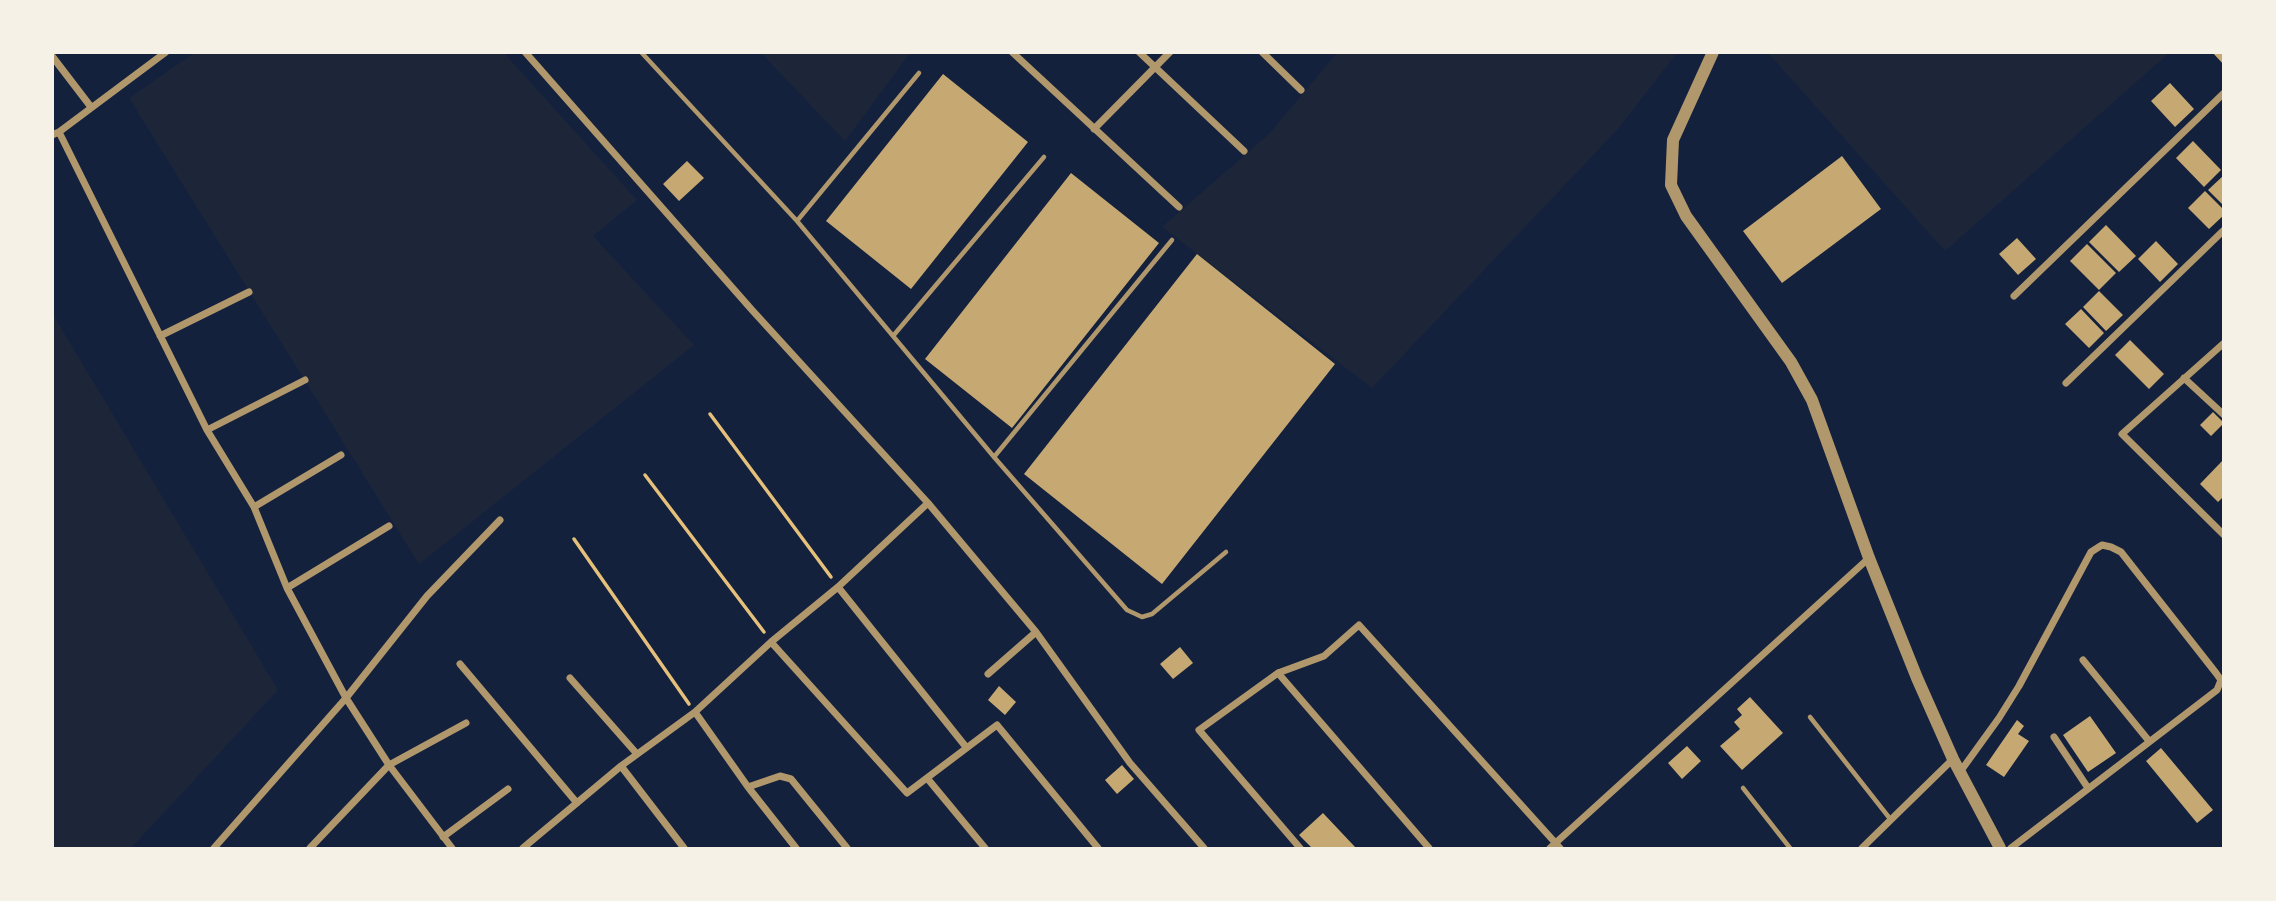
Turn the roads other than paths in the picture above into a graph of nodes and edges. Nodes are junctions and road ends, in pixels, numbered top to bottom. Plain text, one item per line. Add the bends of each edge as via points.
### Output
1 (525, 52) edge
2 (641, 52) edge
3 (1012, 52) edge
4 (1139, 52) edge
5 (1170, 52) edge
6 (1262, 52) edge
7 (1713, 52) edge
8 (162, 53) edge
9 (52, 56) edge
10 (1156, 67) junction
11 (919, 73) dead end
12 (1301, 90) dead end
13 (2224, 93) edge
14 (91, 107) junction
15 (1094, 129) junction
16 (56, 134) edge
17 (1244, 150) dead end
18 (1044, 157) dead end
19 (1179, 207) dead end
20 (797, 221) junction
21 (2224, 230) edge
22 (1172, 240) dead end
23 (249, 292) dead end
24 (2014, 296) dead end
25 (893, 336) junction
26 (160, 337) junction
27 (2224, 342) edge
28 (2184, 378) junction
29 (305, 380) dead end
30 (2066, 383) dead end
31 (2224, 415) edge
32 (207, 430) junction
33 (341, 455) dead end
34 (994, 457) junction
35 (928, 503) junction
36 (254, 507) junction
37 (500, 520) dead end
38 (388, 526) dead end
39 (2224, 534) edge
40 (1226, 552) dead end
41 (1870, 558) junction
42 (838, 587) junction
43 (286, 588) junction
44 (1036, 632) junction
45 (771, 642) junction
46 (2084, 660) dead end
47 (460, 664) dead end
48 (1278, 673) junction
49 (988, 674) dead end
50 (570, 678) dead end
51 (346, 698) junction
52 (695, 712) junction
53 (1810, 717) dead end
54 (466, 723) dead end
55 (2053, 737) dead end
56 (2149, 741) junction
57 (966, 747) junction
58 (637, 754) junction
59 (1953, 759) junction
60 (389, 765) junction
61 (621, 766) junction
62 (1960, 772) junction
63 (927, 778) junction
64 (748, 787) junction
65 (1743, 788) dead end
66 (2088, 788) junction
67 (508, 789) dead end
68 (577, 803) junction
69 (1891, 820) junction
70 (443, 837) junction
71 (1555, 847) edge
72 (214, 849) edge
73 (310, 849) edge
74 (452, 849) edge
75 (523, 849) edge
76 (684, 849) edge
77 (796, 849) edge
78 (847, 849) edge
79 (985, 849) edge
80 (1098, 849) edge
81 (1204, 849) edge
82 (1300, 849) edge
83 (1429, 849) edge
84 (1790, 849) edge
85 (1862, 849) edge
86 (2000, 849) edge
87 (2011, 849) edge

1 - 35 street
2 - 20 lane
3 - 15 street
4 - 10 street
5 - 10 street
6 - 12 street
7 - 41 street via 1673,140 1671,185 1686,216 1791,362 1812,400
8 - 14 street
9 - 14 street
10 - 15 street
10 - 17 street
11 - 20 lane
13 - 24 street
14 - 16 street
15 - 19 street
16 - 26 street
18 - 25 lane
20 - 25 lane
21 - 30 street
22 - 34 lane
23 - 26 street
25 - 34 lane
26 - 32 street
27 - 28 street
28 - 31 street
28 - 39 street via 2122,434
29 - 32 street
32 - 36 street
33 - 36 street
34 - 40 lane via 1134,615 1152,614
35 - 42 street
35 - 44 street
36 - 43 street
37 - 51 street via 427,597
38 - 43 street
41 - 59 street
41 - 71 street
42 - 45 street
42 - 57 street
43 - 51 street
44 - 49 street
44 - 81 street via 1130,763
45 - 52 street
45 - 63 street via 907,793
46 - 56 street
47 - 68 street
48 - 71 street via 1324,656 1359,625
48 - 82 street via 1199,730
48 - 83 street
50 - 58 street
51 - 60 street
51 - 72 street
52 - 58 street
52 - 64 street
53 - 69 lane
54 - 60 street
55 - 66 street
56 - 62 street via 2217,690 2221,680 2121,552 2102,545 2091,552 2019,686
56 - 66 street
57 - 63 street
57 - 80 street via 997,725
58 - 61 street
59 - 62 street
59 - 69 street
60 - 70 street
60 - 73 street
61 - 68 street
61 - 76 street
62 - 86 street
63 - 79 street
64 - 77 street
64 - 78 street via 780,776 790,779
65 - 84 lane
66 - 87 street
67 - 70 street
68 - 75 street
69 - 85 street
70 - 74 street

